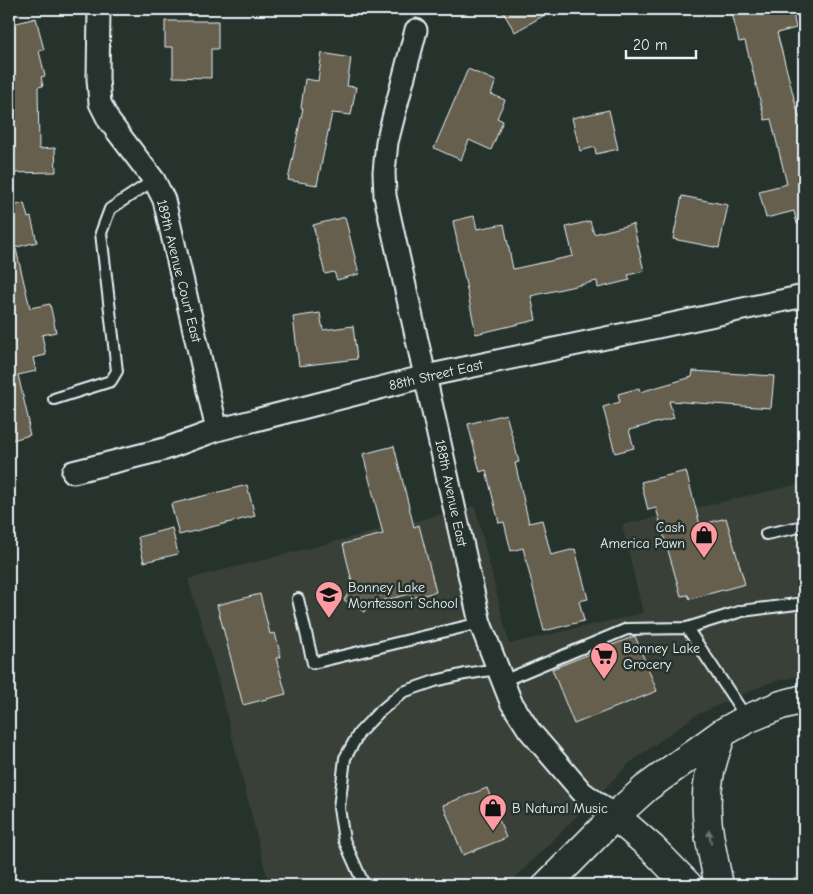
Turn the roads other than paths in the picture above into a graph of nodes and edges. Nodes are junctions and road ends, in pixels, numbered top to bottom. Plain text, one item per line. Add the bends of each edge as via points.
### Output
1 (99, 9) edge
2 (416, 30) dead end
3 (154, 180) junction
4 (804, 296) edge
5 (426, 376) junction
6 (54, 399) dead end
7 (217, 430) junction
8 (73, 472) dead end
9 (804, 526) edge
10 (766, 534) dead end
11 (298, 598) dead end
12 (804, 603) edge
13 (480, 623) junction
14 (687, 628) junction
15 (500, 675) junction
16 (804, 699) edge
17 (747, 719) junction
18 (722, 733) junction
19 (615, 816) junction
20 (364, 885) edge
21 (547, 885) edge
22 (688, 885) edge
23 (719, 885) edge

1 - 3 street, 189th Avenue Court East via 100,103 109,121
2 - 5 street, 188th Avenue East via 386,142 384,172 385,196
3 - 6 lane via 110,209 101,233 117,371 111,381
3 - 7 street, 189th Avenue Court East via 164,200
4 - 5 street, 88th Street East
5 - 7 street, 88th Street East
5 - 13 street, 188th Avenue East
7 - 8 street, 88th Street East via 165,449
9 - 10 lane
11 - 13 lane via 313,663
12 - 14 lane via 742,611
13 - 15 street, 188th Avenue East
14 - 15 lane via 627,629
14 - 17 lane
15 - 19 street, 188th Avenue East via 529,730 582,792
15 - 20 lane via 465,674 403,692 359,733 345,758 339,808 344,840
16 - 17 street
17 - 18 street
18 - 19 street via 646,788
23 -> 18 street via 706,808 709,778
19 - 21 street
19 - 22 street, 188th Avenue East

